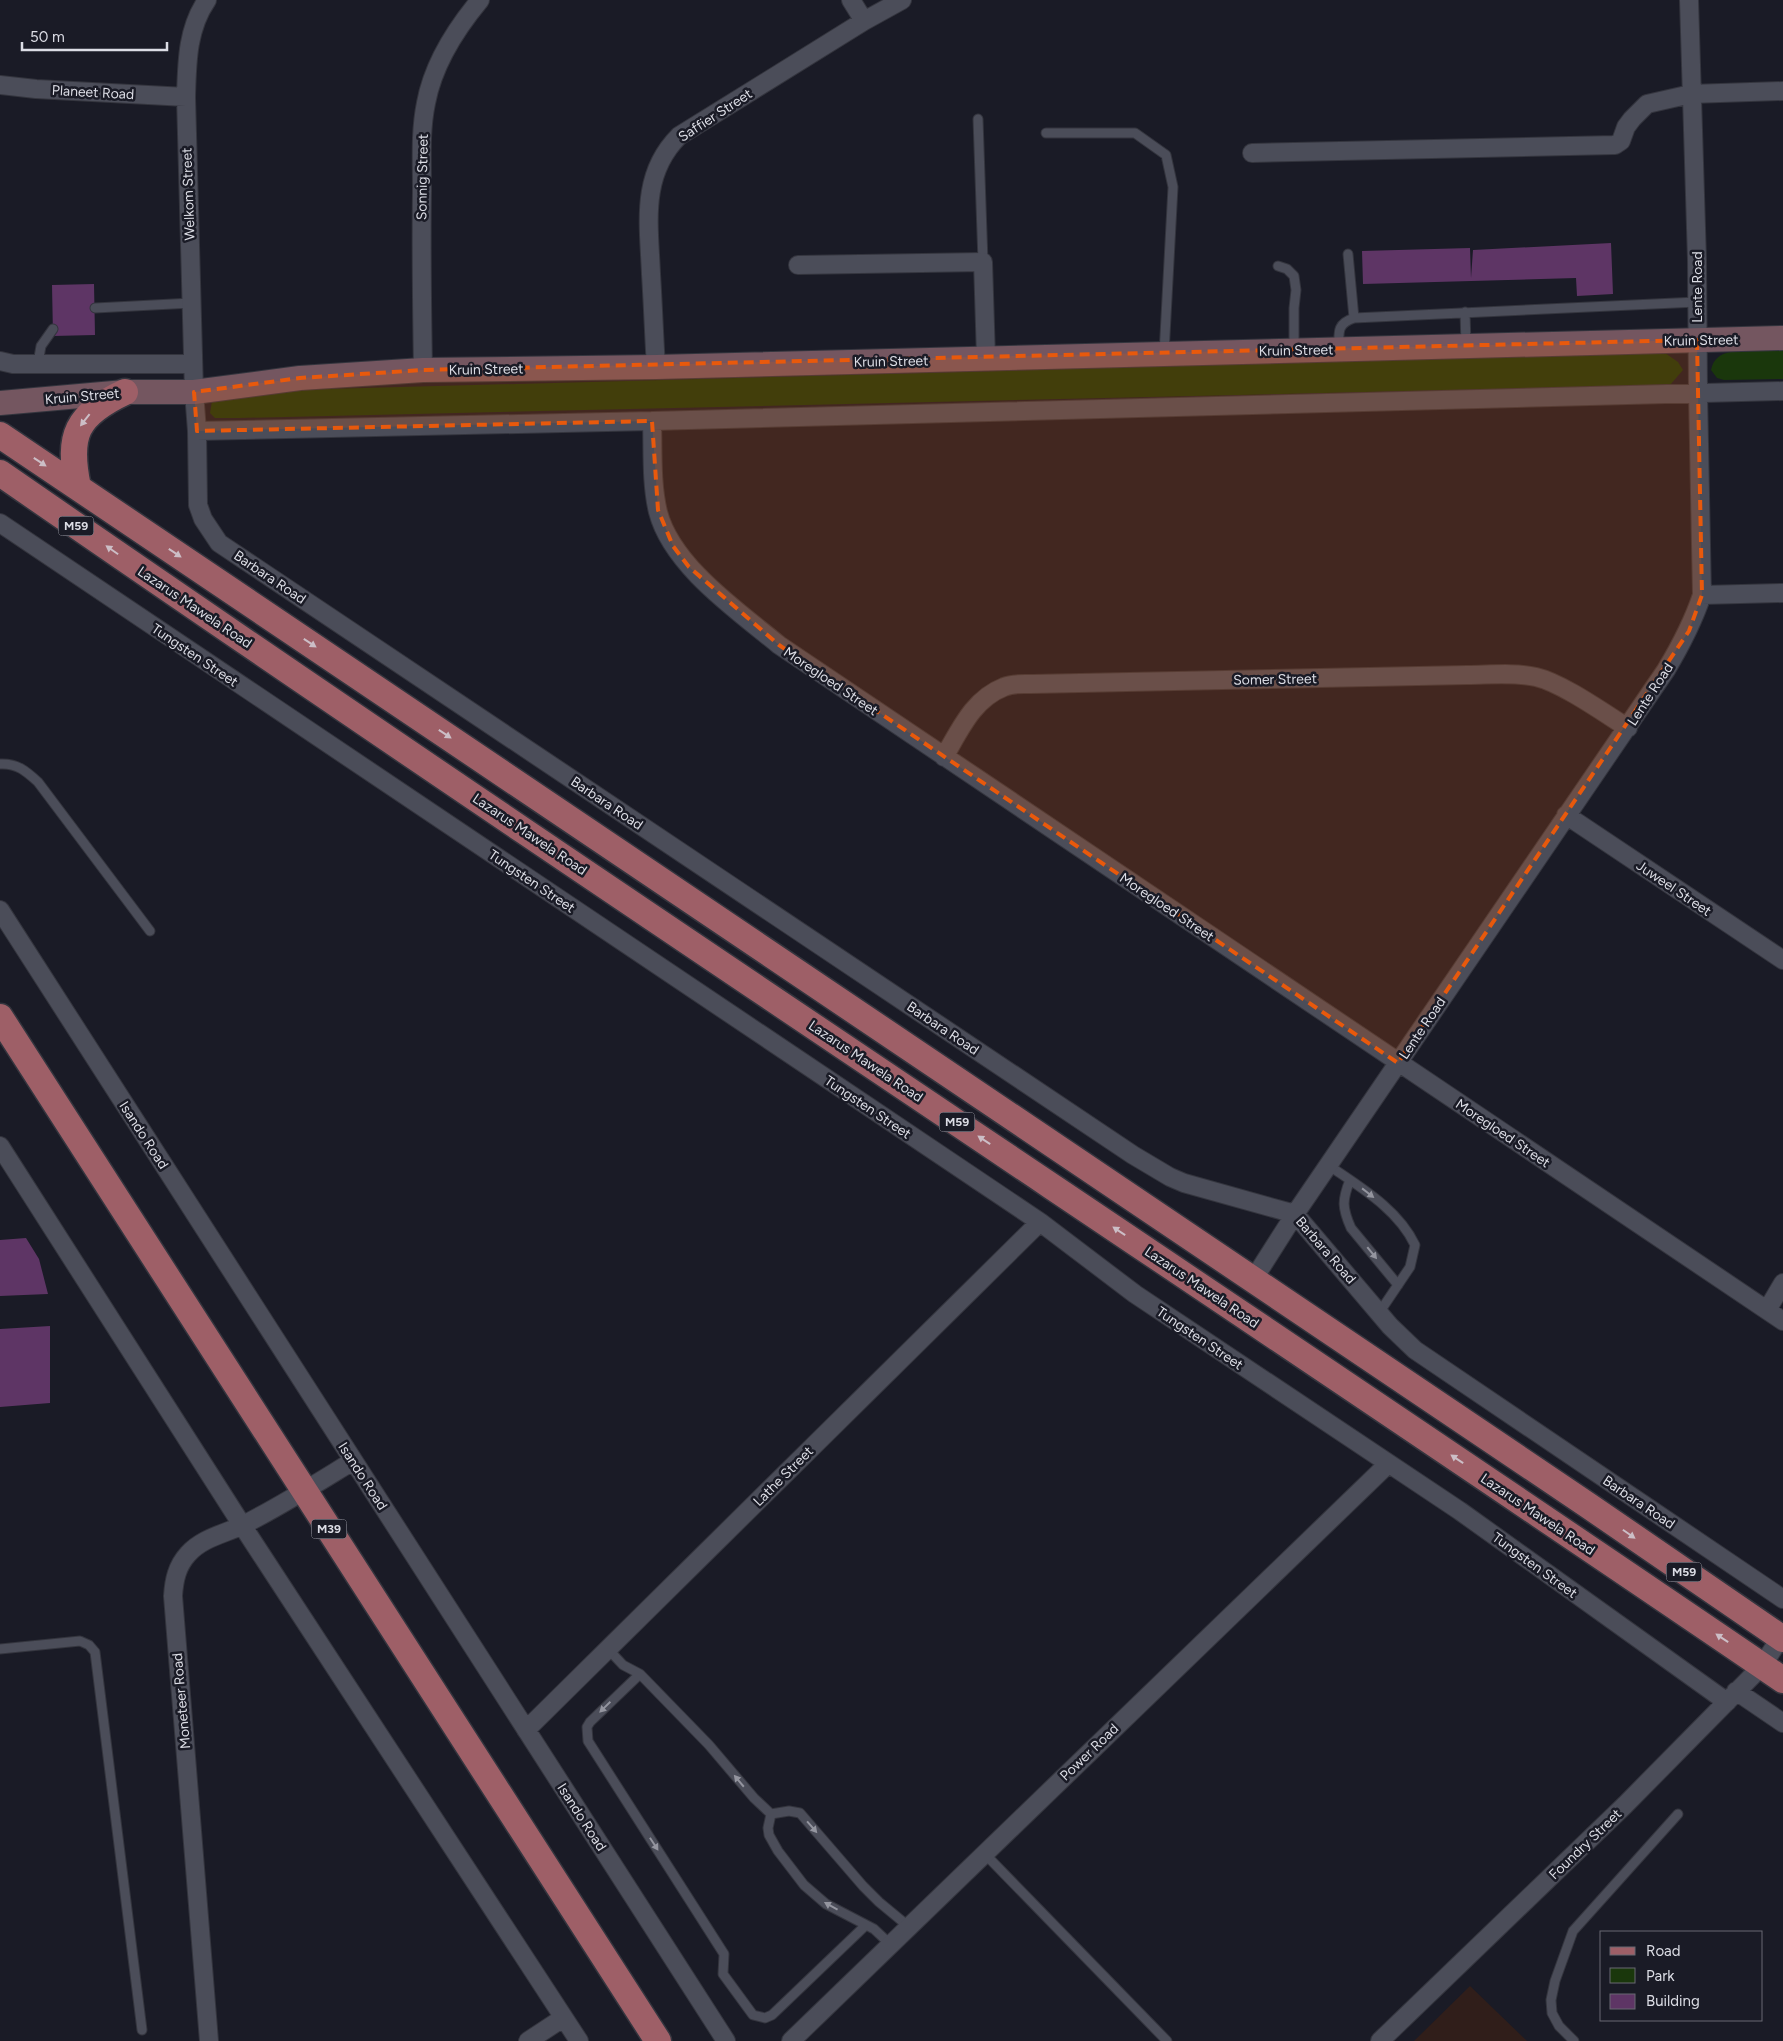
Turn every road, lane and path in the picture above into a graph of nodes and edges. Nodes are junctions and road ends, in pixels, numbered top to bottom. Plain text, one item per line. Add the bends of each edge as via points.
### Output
1 (207, 0) edge
2 (480, 0) edge
3 (850, 0) edge
4 (902, 0) edge
5 (1689, 0) edge
6 (864, 21) junction
7 (0, 85) edge
8 (1783, 91) edge
9 (1691, 94) junction
10 (186, 97) junction
11 (978, 119) dead end
12 (1046, 133) dead end
13 (1252, 154) dead end
14 (1348, 254) dead end
15 (983, 262) junction
16 (798, 265) dead end
17 (1278, 266) dead end
18 (1697, 302) junction
19 (192, 303) junction
20 (94, 308) dead end
21 (1466, 312) junction
22 (1354, 318) junction
23 (53, 329) dead end
24 (1783, 338) edge
25 (1697, 340) junction
26 (1466, 346) junction
27 (1294, 350) junction
28 (1339, 350) junction
29 (1164, 354) junction
30 (986, 358) junction
31 (0, 361) edge
32 (38, 363) junction
33 (193, 364) junction
34 (656, 366) junction
35 (424, 370) junction
36 (1783, 391) edge
37 (125, 392) junction
38 (194, 392) junction
39 (1698, 393) junction
40 (0, 403) edge
41 (652, 421) junction
42 (197, 431) junction
43 (0, 435) edge
44 (0, 473) edge
45 (78, 487) junction
46 (0, 523) edge
47 (1783, 593) edge
48 (1702, 595) junction
49 (1628, 728) junction
50 (944, 757) junction
51 (0, 764) edge
52 (1566, 815) junction
53 (0, 910) edge
54 (150, 931) dead end
55 (1783, 960) edge
56 (0, 1017) edge
57 (1398, 1063) junction
58 (0, 1146) edge
59 (1328, 1165) junction
60 (1350, 1180) junction
61 (1295, 1214) junction
62 (1040, 1222) junction
63 (1253, 1280) junction
64 (1783, 1283) edge
65 (1398, 1285) junction
66 (1766, 1310) junction
67 (1379, 1313) junction
68 (1783, 1321) edge
69 (1326, 1372) junction
70 (353, 1461) junction
71 (1388, 1464) junction
72 (305, 1490) junction
73 (242, 1525) junction
74 (1783, 1599) edge
75 (1782, 1638) edge
76 (0, 1649) edge
77 (608, 1649) junction
78 (1772, 1673) edge
79 (640, 1674) junction
80 (1731, 1697) junction
81 (1783, 1723) edge
82 (526, 1730) junction
83 (770, 1814) junction
84 (1678, 1814) dead end
85 (983, 1853) junction
86 (866, 1924) junction
87 (908, 1926) junction
88 (890, 1944) junction
89 (564, 2018) junction
90 (142, 2030) dead end
91 (209, 2041) edge
92 (528, 2041) edge
93 (579, 2041) edge
94 (658, 2041) edge
95 (726, 2041) edge
96 (791, 2041) edge
97 (1166, 2041) edge
98 (1380, 2041) edge
99 (1574, 2041) edge

1 - 10 street, Welkom Street via 192,28
2 - 35 street, Sonnig Street via 452,39 435,73 426,104 422,133 421,255
3 - 6 street
4 - 6 street, Saffier Street
5 - 9 street, Lente Road
6 - 34 street, Saffier Street via 679,136 661,159 653,182 648,218
7 - 10 street, Planeet Road
8 - 9 street
9 - 13 street via 1648,104 1632,119 1621,141 1615,145
9 - 18 street, Lente Road
10 - 19 street, Welkom Street
11 - 15 lane
12 - 29 lane via 1134,133 1166,155 1173,187
14 - 22 lane
15 - 16 street
15 - 30 street
17 - 27 lane via 1294,276
18 - 21 lane
18 - 25 street, Lente Road
19 - 20 lane
19 - 33 street, Welkom Street
21 - 22 lane
21 - 26 lane
22 - 28 lane via 1346,320 1340,328
23 - 32 lane via 41,346
24 - 25 main road, Kruin Street
25 - 26 main road, Kruin Street
25 - 39 street, Lente Road
26 - 28 main road, Kruin Street
27 - 28 main road, Kruin Street
27 - 29 main road, Kruin Street
29 - 30 main road, Kruin Street
30 - 34 main road, Kruin Street
31 - 32 street
32 - 33 street
33 - 38 street, Welkom Street
34 - 35 main road, Kruin Street
35 - 38 main road, Kruin Street via 300,378
36 - 39 street
37 - 38 main road, Kruin Street
37 - 40 main road, Kruin Street
37 -> 45 main road via 96,408 79,427 74,460
38 - 42 street, Barbara Road
39 - 41 street
39 - 48 street, Lente Road
41 - 42 street
41 - 50 street, Moregloed Street via 658,510 673,546 689,567 779,645
42 - 61 street, Barbara Road via 198,505 206,526 219,542 1134,1155 1184,1183
43 -> 45 main road, M59
69 -> 44 main road, Lazarus Mawela Road / M59
45 -> 63 main road, M59
46 - 62 street, Tungsten Street
47 - 48 street
48 - 49 street, Lente Road via 1682,644
49 - 50 street, Somer Street via 1543,679 1520,675 1032,684 1005,686 978,703
49 - 52 street, Lente Road
50 - 57 street, Moregloed Street
51 - 54 lane via 10,763 25,770 38,782
52 - 55 street, Juweel Street
52 - 57 street, Lente Road
53 - 70 street, Isando Road
56 - 72 main road, M39
57 - 59 street, Lente Road
57 - 66 street, Moregloed Street
58 - 73 street
59 - 60 lane
59 - 61 street, Lente Road
60 -> 65 lane via 1344,1196 1344,1208 1351,1228
60 -> 65 lane via 1391,1211 1404,1225 1415,1245 1410,1266
61 - 63 street, Lente Road
61 - 67 street, Barbara Road
62 - 71 street, Tungsten Street via 1135,1294
62 - 77 street, Lathe Street
63 - 69 main road via 1272,1318
63 -> 75 main road, M59
64 - 66 street
65 - 67 lane
66 - 68 street, Moregloed Street
67 - 74 street, Barbara Road via 1403,1340 1426,1358
78 -> 69 main road, Lazarus Mawela Road / M59
70 - 72 street, Moneteer Road
70 - 82 street, Isando Road
71 - 80 street, Tungsten Street
71 - 85 street, Power Road
72 - 73 street, Moneteer Road
72 - 94 main road, M39
73 - 89 street
73 - 91 street, Moneteer Road via 205,1541 189,1552 179,1565 173,1596
75 - 78 street, Foundry Street
76 - 90 lane via 80,1641 95,1652
77 - 79 lane via 623,1665
77 - 82 street, Lathe Street
78 - 80 street, Foundry Street
83 -> 79 lane
79 -> 86 lane via 590,1722 588,1741 724,1954 722,1974 753,2015 764,2018 772,2015
80 - 81 street, Tungsten Street
80 - 98 street, Foundry Street via 1625,1805
82 - 95 street, Isando Road
86 -> 83 lane via 826,1904 804,1885 769,1835
83 -> 87 lane via 800,1812 863,1886
84 - 99 lane via 1573,1931 1551,2000 1558,2026
85 - 87 street, Power Road
85 - 97 lane
86 - 88 lane
87 - 88 street, Power Road
88 - 96 street, Power Road
89 - 92 street
89 - 93 street

